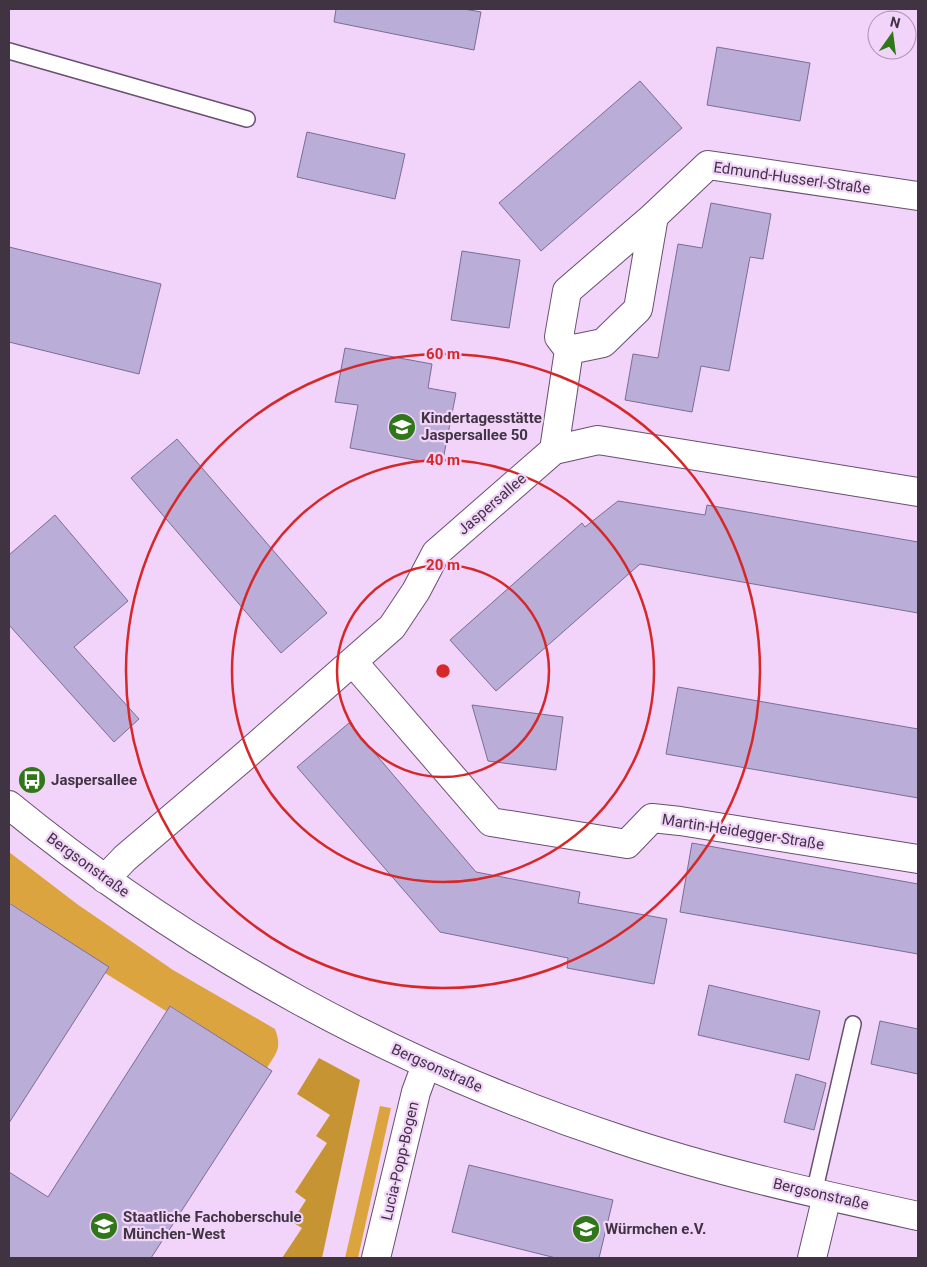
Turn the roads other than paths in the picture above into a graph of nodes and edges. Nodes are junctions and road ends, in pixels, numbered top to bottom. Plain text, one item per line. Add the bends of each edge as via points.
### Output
1 (9, 51) edge
2 (248, 119) dead end
3 (918, 196) edge
4 (654, 216) junction
5 (569, 350) junction
6 (554, 450) junction
7 (918, 492) edge
8 (353, 662) junction
9 (9, 805) edge
10 (918, 859) edge
11 (105, 879) junction
12 (853, 1024) dead end
13 (426, 1064) junction
14 (821, 1194) junction
15 (918, 1216) edge
16 (376, 1258) edge
17 (812, 1258) edge

1 - 2 lane
3 - 4 street, Edmund-Husserl-Straße via 708,165
4 - 5 street via 638,308 603,343
4 - 5 street, Edmund-Husserl-Straße via 567,291 559,337
5 - 6 street
6 - 7 street, Jaspersallee via 598,440
6 - 8 street, Jaspersallee via 436,553 392,627
8 - 10 street, Martin-Heidegger-Straße via 491,822 627,844 652,818
8 - 11 street, Jaspersallee via 125,858
9 - 11 street, Bergsonstraße
11 - 13 street, Bergsonstraße via 205,946 325,1016
12 - 14 lane
13 - 14 street, Bergsonstraße via 620,1140 681,1159
13 - 16 street, Lucia-Popp-Bogen
14 - 15 street, Bergsonstraße
14 - 17 street

